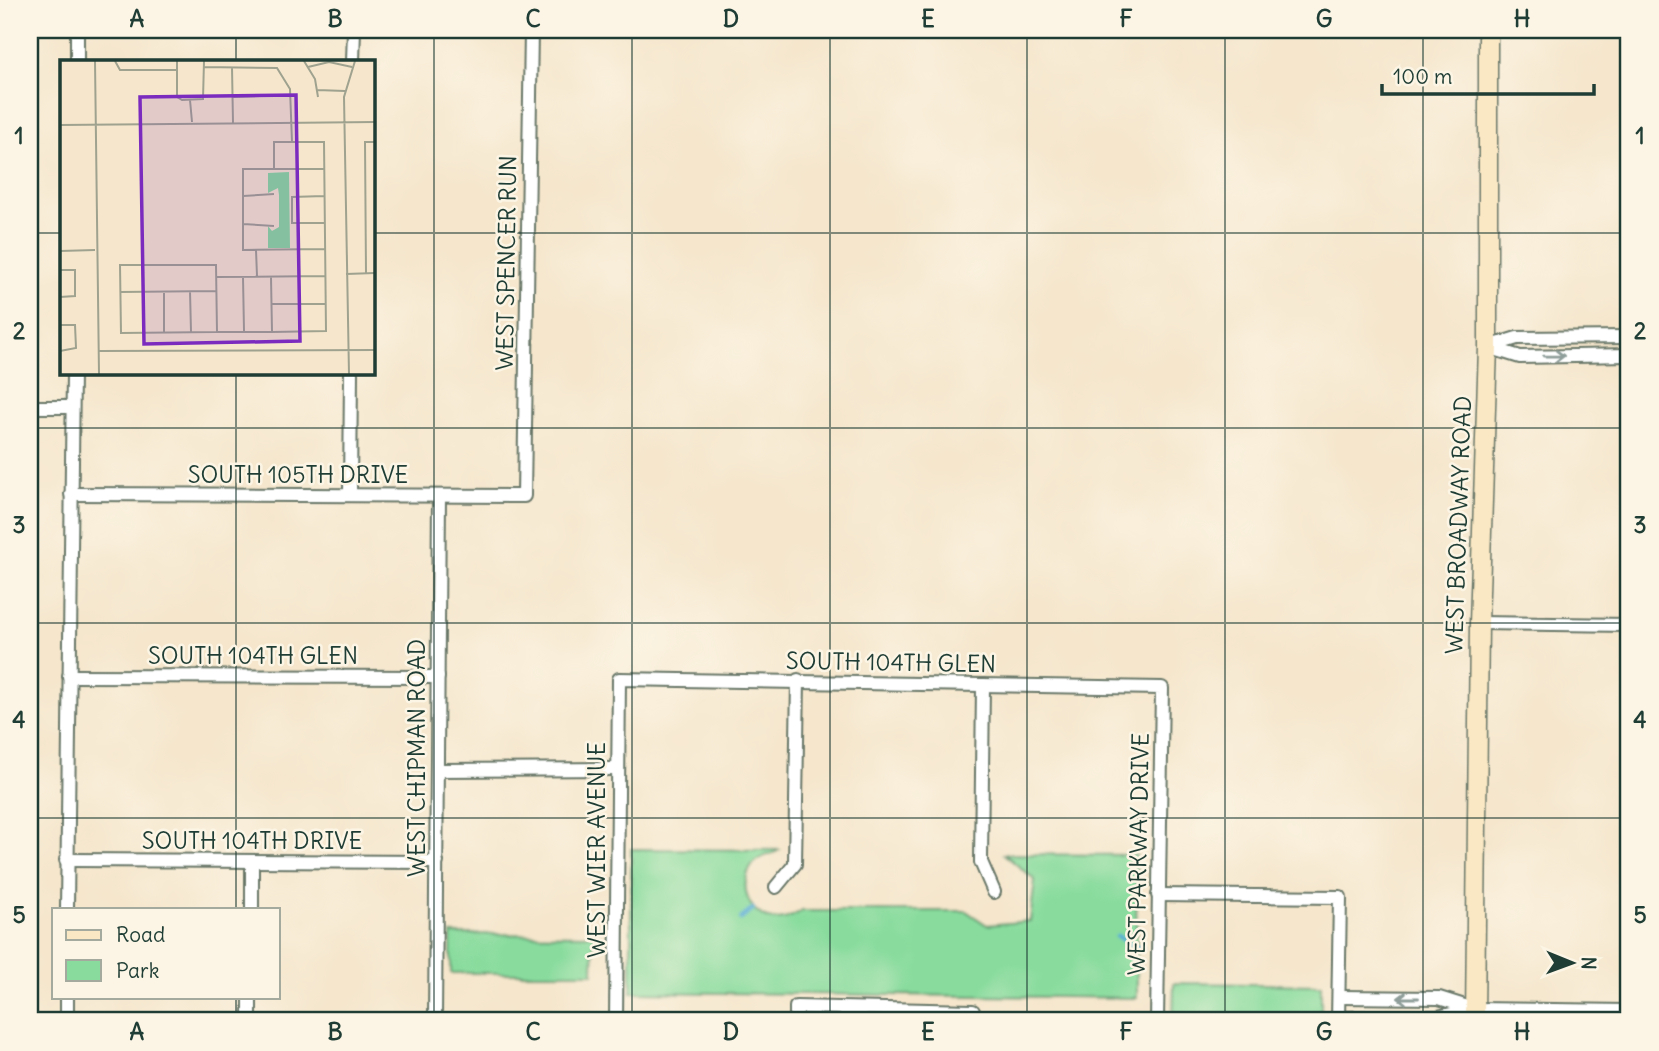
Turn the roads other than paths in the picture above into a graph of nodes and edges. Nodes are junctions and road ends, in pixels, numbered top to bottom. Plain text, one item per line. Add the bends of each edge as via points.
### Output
1 (77, 30) edge
2 (354, 30) edge
3 (531, 30) edge
4 (1488, 30) edge
5 (77, 60) edge
6 (353, 60) edge
7 (1629, 337) edge
8 (1488, 347) junction
9 (1629, 355) edge
10 (73, 374) edge
11 (351, 374) edge
12 (30, 407) edge
13 (72, 407) junction
14 (71, 494) junction
15 (350, 495) junction
16 (439, 496) junction
17 (524, 496) joint
18 (1479, 623) junction
19 (1629, 625) edge
20 (69, 676) junction
21 (438, 677) junction
22 (618, 679) joint
23 (798, 680) junction
24 (983, 685) junction
25 (1162, 688) joint
26 (618, 769) junction
27 (438, 770) junction
28 (66, 860) junction
29 (252, 861) junction
30 (437, 862) junction
31 (776, 887) dead end
32 (995, 892) dead end
33 (1158, 895) junction
34 (66, 908) edge
35 (252, 908) edge
36 (1339, 997) junction
37 (67, 998) edge
38 (250, 998) edge
39 (1629, 1011) edge
40 (1475, 1015) edge
41 (973, 1016) edge
42 (1338, 1020) edge
43 (67, 1021) edge
44 (250, 1021) edge
45 (435, 1021) edge
46 (616, 1021) edge
47 (796, 1021) edge
48 (1157, 1021) edge

1 - 5 street
2 - 6 street
3 - 17 street, WEST SPENCER RUN
4 - 8 main road, WEST BROADWAY ROAD
7 - 8 street via 1517,338
8 -> 9 street via 1520,356
8 - 18 main road, WEST BROADWAY ROAD
10 - 13 street
11 - 15 street
12 - 13 street
13 - 14 street
14 - 15 street, SOUTH 105TH DRIVE
14 - 20 street
15 - 16 street, SOUTH 105TH DRIVE
16 - 17 street, SOUTH 105TH DRIVE
16 - 21 street, WEST CHIPMAN ROAD
18 - 19 street
18 - 40 main road, WEST BROADWAY ROAD
20 - 21 street, SOUTH 104TH GLEN
20 - 28 street
21 - 27 street, WEST CHIPMAN ROAD
22 - 23 street, SOUTH 104TH GLEN
22 - 26 street, WEST WIER AVENUE
23 - 24 street, SOUTH 104TH GLEN
23 - 31 street via 795,864
24 - 25 street, SOUTH 104TH GLEN
24 - 32 street via 981,862
25 - 33 street, WEST PARKWAY DRIVE
26 - 27 street
26 - 46 street, WEST WIER AVENUE
27 - 30 street, WEST CHIPMAN ROAD
28 - 29 street, SOUTH 104TH DRIVE
28 - 34 street
29 - 30 street, SOUTH 104TH DRIVE
29 - 35 street
30 - 45 street, WEST CHIPMAN ROAD
33 - 36 street via 1340,897
33 - 48 street, WEST PARKWAY DRIVE
40 -> 36 street via 1439,998
36 - 42 street
37 - 43 street
38 - 44 street
39 - 40 street
40 - 42 street
41 - 47 street via 796,1007

